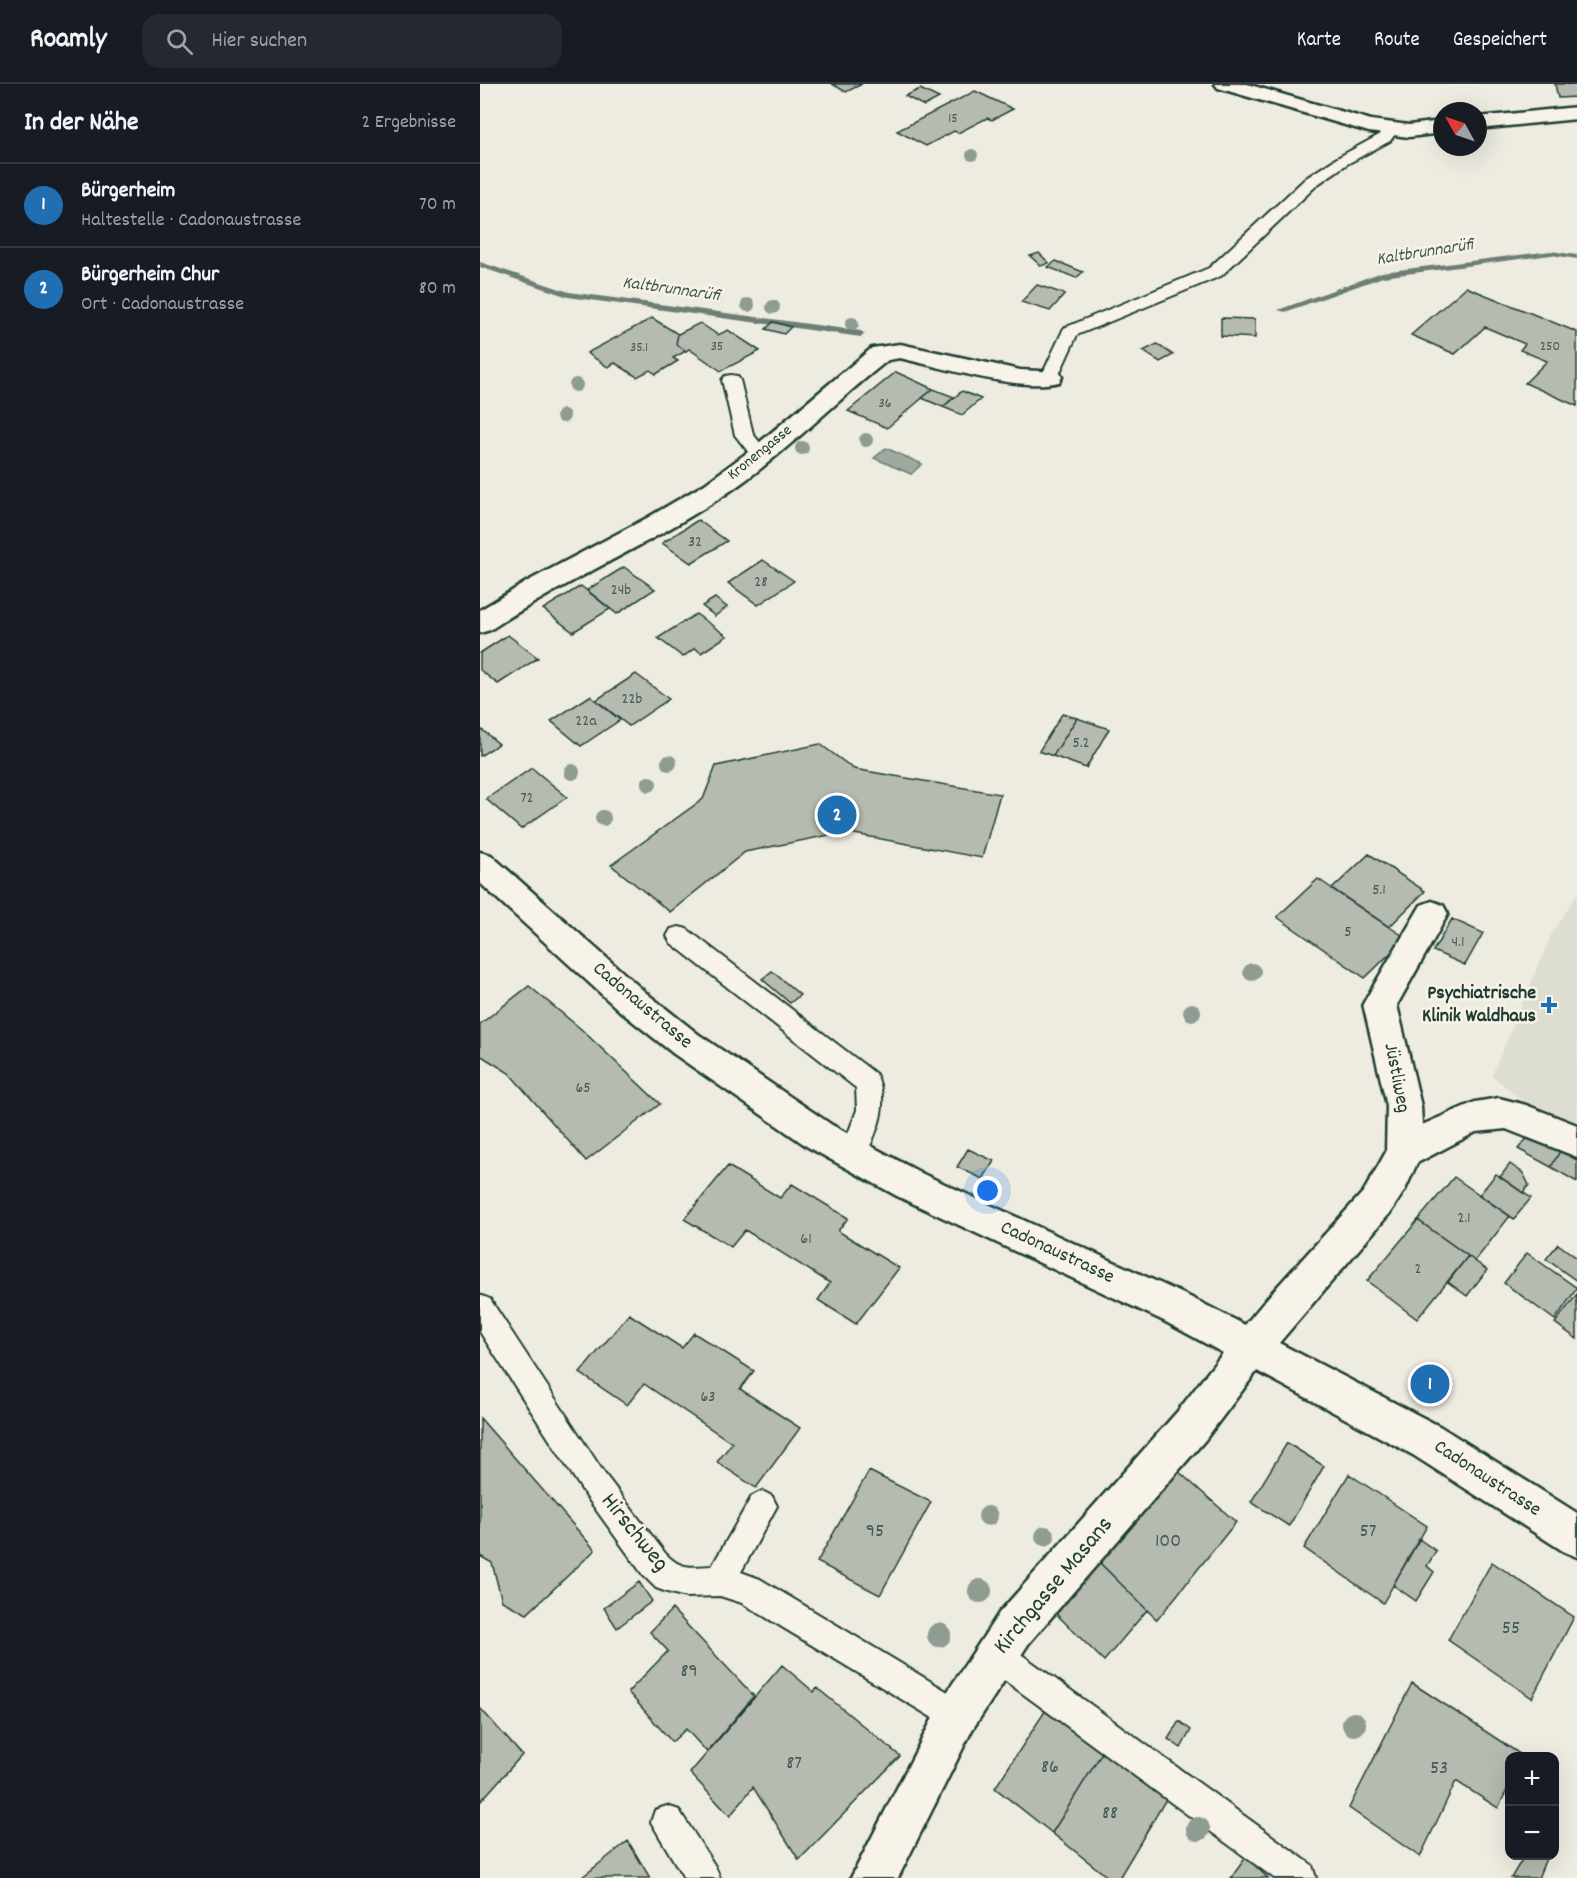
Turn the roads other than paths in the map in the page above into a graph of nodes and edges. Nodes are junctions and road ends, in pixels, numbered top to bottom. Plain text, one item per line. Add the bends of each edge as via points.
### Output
1 (1225, 84) edge
2 (1577, 113) edge
3 (1487, 122) edge
4 (1433, 128) edge
5 (1390, 130) junction
6 (1050, 377) joint
7 (731, 380) dead end
8 (760, 454) junction
9 (480, 622) edge
10 (480, 864) edge
11 (1432, 914) dead end
12 (679, 936) dead end
13 (1577, 1142) edge
14 (1404, 1152) junction
15 (853, 1155) junction
16 (480, 1308) edge
17 (1252, 1348) junction
18 (762, 1506) dead end
19 (1577, 1537) edge
20 (720, 1581) junction
21 (996, 1655) junction
22 (957, 1715) junction
23 (667, 1822) dead end
24 (886, 1873) edge
25 (1300, 1877) edge
26 (703, 1878) edge

1 - 5 street
2 - 3 street
4 - 5 street
5 - 6 lane via 1385,138 1312,181 1215,272 1070,332
6 - 8 street, Kronengasse via 1020,377 890,351 881,353
7 - 8 lane via 744,435
8 - 9 street, Kronengasse via 658,525 526,593
10 - 15 street, Cadonaustrasse via 633,1002 687,1044
11 - 14 street, Jüstliweg via 1380,1004 1404,1106
12 - 15 lane via 867,1082 872,1100
13 - 14 street via 1560,1132 1499,1113 1462,1122
14 - 17 street, Jüstliweg via 1377,1202 1282,1308
15 - 17 street, Cadonaustrasse
16 - 20 lane, Hirschweg via 594,1483 654,1564 667,1577 686,1582
17 - 19 street, Cadonaustrasse via 1427,1441
17 - 21 street, Kirchgasse Masans via 1191,1426 1014,1629
18 - 20 lane
20 - 22 lane, Hirschweg via 749,1590
21 - 22 street, Kirchgasse Masans
21 - 25 lane
22 - 24 street, Kirchgasse Masans
23 - 26 lane

